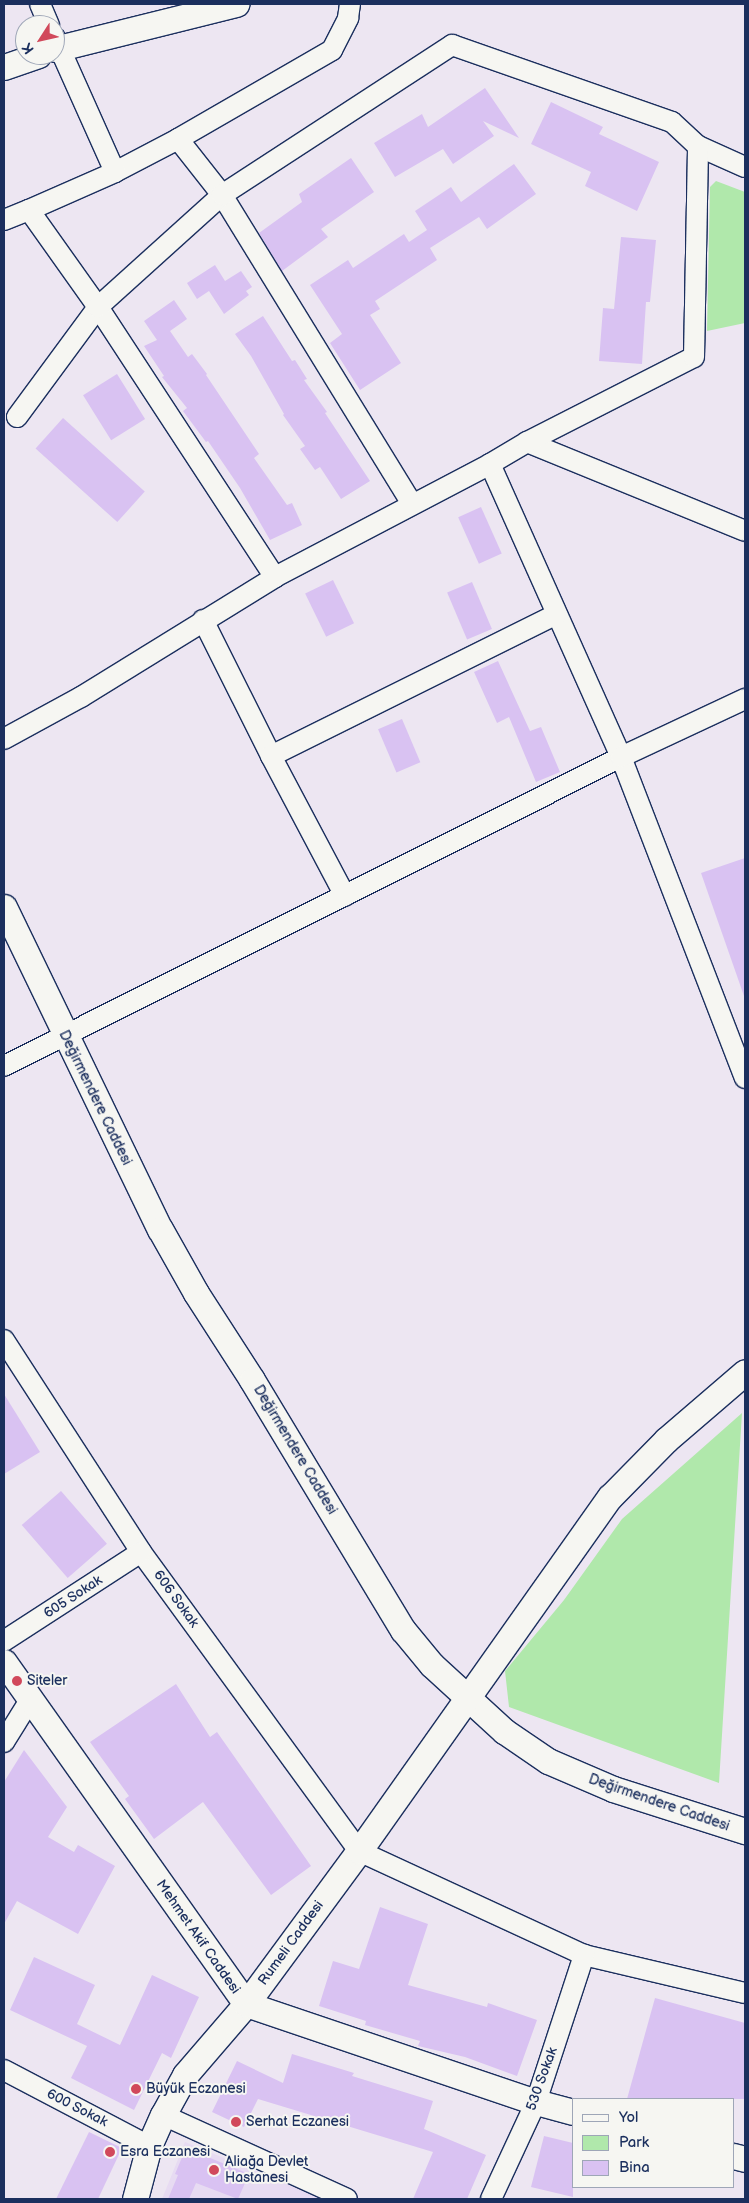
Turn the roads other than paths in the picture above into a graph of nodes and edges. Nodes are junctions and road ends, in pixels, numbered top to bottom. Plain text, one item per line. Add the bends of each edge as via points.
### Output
1 (236, 4) edge
2 (350, 4) edge
3 (65, 44) edge
4 (61, 65) edge
5 (178, 139) junction
6 (698, 146) junction
7 (745, 167) edge
8 (115, 172) junction
9 (222, 195) junction
10 (29, 210) junction
11 (4, 220) edge
12 (98, 307) junction
13 (17, 417) dead end
14 (527, 442) junction
15 (490, 464) junction
16 (412, 504) junction
17 (745, 531) edge
18 (275, 577) junction
19 (557, 614) junction
20 (203, 620) junction
21 (745, 699) edge
22 (4, 739) edge
23 (271, 756) junction
24 (621, 757) junction
25 (345, 896) junction
26 (4, 907) edge
27 (65, 1035) junction
28 (4, 1066) edge
29 (745, 1078) edge
30 (4, 1340) edge
31 (745, 1372) edge
32 (141, 1552) junction
33 (4, 1641) edge
34 (4, 1662) edge
35 (468, 1696) junction
36 (30, 1700) junction
37 (4, 1742) edge
38 (745, 1831) edge
39 (359, 1851) junction
40 (584, 1955) junction
41 (745, 1993) edge
42 (246, 2004) junction
43 (4, 2070) edge
44 (536, 2102) junction
45 (572, 2112) edge
46 (163, 2115) junction
47 (150, 2146) junction
48 (135, 2199) edge
49 (346, 2199) edge
50 (491, 2199) edge

1 - 3 street
2 - 5 street via 348,18 332,50
4 - 8 street
5 - 8 street
5 - 9 street
6 - 7 street
6 - 9 street via 672,122 452,45
6 - 14 street via 694,357
8 - 10 street
9 - 12 street
9 - 16 street
10 - 11 street
10 - 12 street
12 - 13 street
12 - 18 street
14 - 15 street
14 - 17 street
15 - 16 street
15 - 19 street
16 - 18 street
18 - 20 street
19 - 23 street
19 - 24 street
20 - 22 street via 81,697
20 - 23 street
21 - 24 street
23 - 25 street
24 - 25 street
24 - 29 street
25 - 27 street
26 - 27 street, Değirmendere Caddesi
27 - 28 street
27 - 35 street, Değirmendere Caddesi via 131,1172 196,1293 403,1630 432,1665
30 - 32 street, 606 Sokak
31 - 35 street, Rumeli Caddesi via 666,1440 610,1497
32 - 33 street, 605 Sokak
32 - 39 street, 606 Sokak
34 - 36 street, Mehmet Akif Caddesi
35 - 38 street, Değirmendere Caddesi via 504,1731 548,1761 613,1790
35 - 39 street, Rumeli Caddesi
36 - 37 street
36 - 42 street, Mehmet Akif Caddesi
39 - 40 street
39 - 42 street, Rumeli Caddesi
40 - 41 street
40 - 44 street, 530 Sokak
42 - 44 street, Mehmet Akif Caddesi
42 - 46 street, Rumeli Caddesi via 185,2075
43 - 47 street, 600 Sokak
44 - 45 street, Mehmet Akif Caddesi
44 - 50 street, 530 Sokak
46 - 47 street, Rumeli Caddesi
46 - 49 street
47 - 48 street, Rumeli Caddesi

